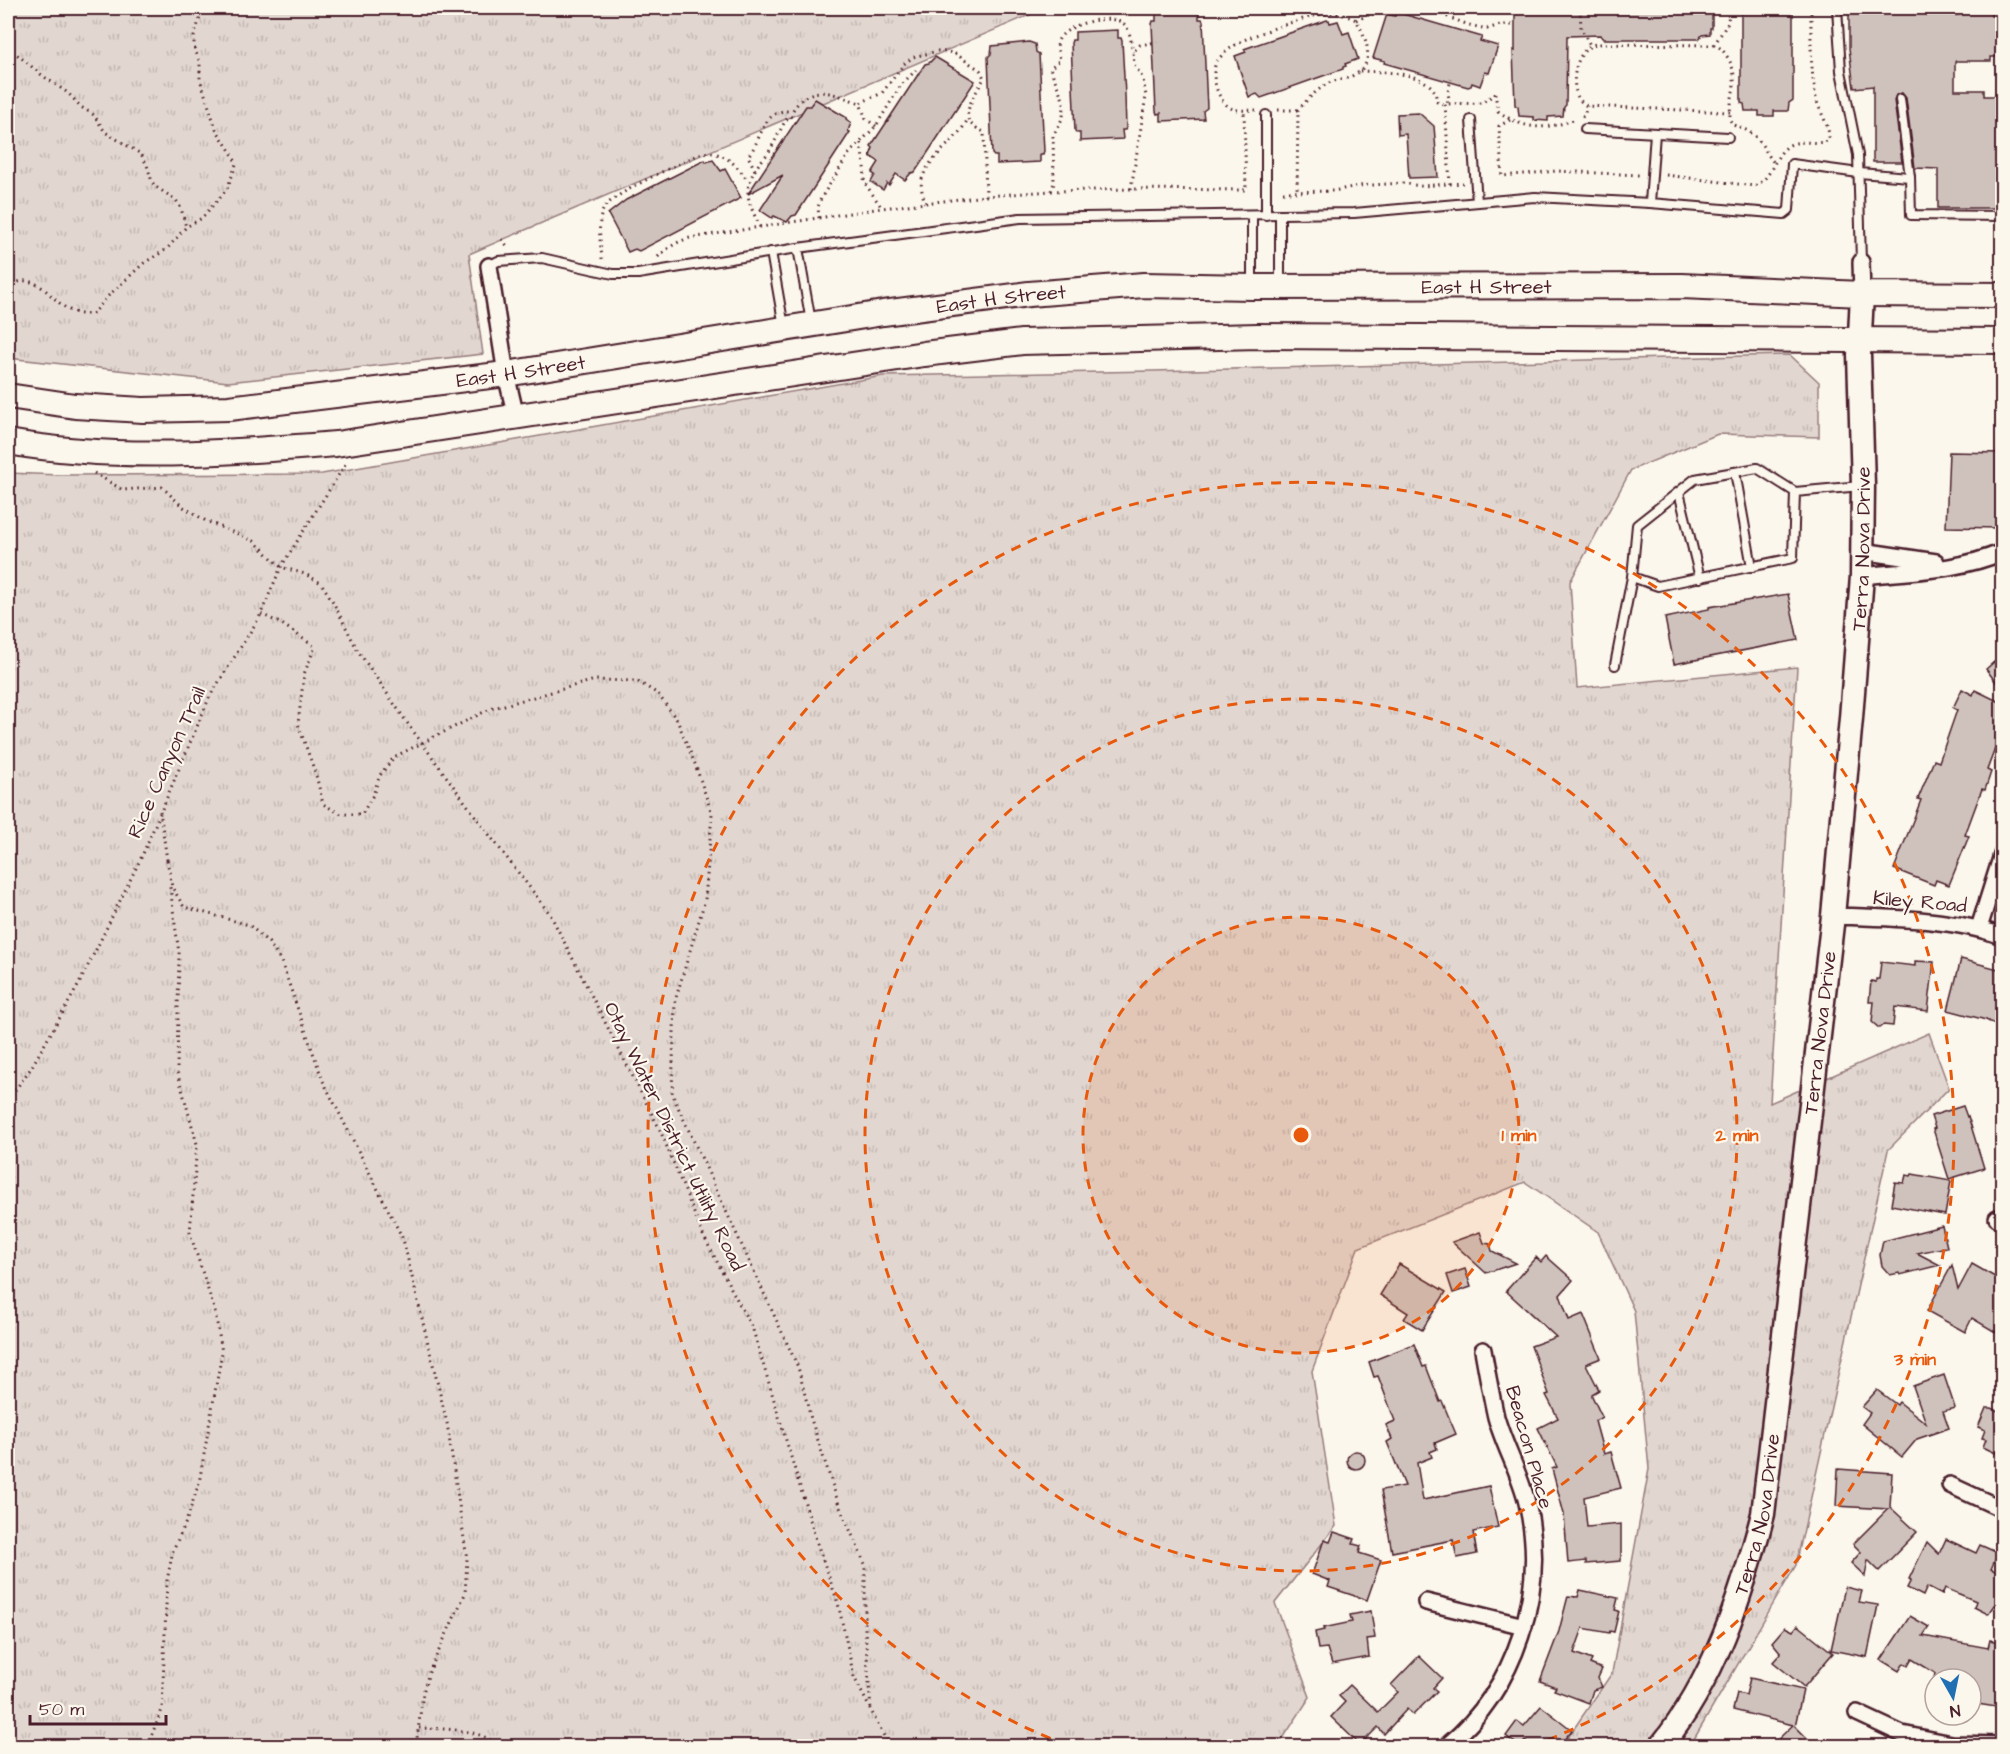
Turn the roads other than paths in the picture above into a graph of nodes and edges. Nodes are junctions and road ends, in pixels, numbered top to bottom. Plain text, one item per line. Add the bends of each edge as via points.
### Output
1 (1837, 8) edge
2 (1900, 99) dead end
3 (1266, 113) road end
4 (1471, 120) dead end
5 (1585, 129) dead end
6 (1655, 133) junction
7 (1728, 137) dead end
8 (1859, 173) junction
9 (1910, 177) junction
10 (1477, 202) junction
11 (1650, 202) junction
12 (1252, 215) junction
13 (1266, 215) junction
14 (1280, 215) junction
15 (2002, 216) edge
16 (798, 248) junction
17 (771, 252) junction
18 (1861, 262) joint
19 (489, 266) joint
20 (1252, 287) junction
21 (1280, 287) junction
22 (1862, 294) junction
23 (2002, 295) edge
24 (811, 323) junction
25 (784, 328) junction
26 (1860, 341) junction
27 (2002, 341) edge
28 (506, 374) junction
29 (8, 396) edge
30 (516, 417) junction
31 (8, 442) edge
32 (1735, 472) junction
33 (1863, 486) junction
34 (1679, 492) junction
35 (1795, 492) junction
36 (1862, 551) junction
37 (2002, 552) edge
38 (1957, 566) junction
39 (1752, 567) junction
40 (1862, 576) junction
41 (1632, 577) junction
42 (1700, 578) junction
43 (1615, 665) dead end
44 (2002, 855) edge
45 (1833, 916) junction
46 (1980, 928) junction
47 (2002, 936) edge
48 (1483, 1350) dead end
49 (1950, 1485) dead end
50 (2002, 1509) edge
51 (1425, 1602) dead end
52 (1524, 1626) junction
53 (1857, 1713) dead end
54 (2002, 1745) edge
55 (1447, 1746) edge
56 (1661, 1746) edge

1 - 8 lane via 1841,71
2 - 9 lane
3 - 13 lane
4 - 10 lane
5 - 6 lane
6 - 7 lane
6 - 11 lane
8 - 9 lane
8 - 11 lane via 1792,164 1789,210 1784,214
8 - 18 lane
9 - 15 lane via 1911,215
10 - 11 lane via 1535,197
10 - 14 lane
12 - 13 lane
12 - 16 lane via 1020,218
12 - 20 lane
13 - 14 lane
14 - 21 lane
16 - 17 lane
16 - 24 lane
17 - 19 lane via 638,274 613,274 542,258 498,261
17 - 25 lane
18 - 22 street
19 - 28 street
20 - 21 main road, East H Street
20 - 24 main road, East H Street via 1144,285 1029,294
21 - 22 main road, East H Street via 1682,286
22 - 23 main road, East H Street
22 - 26 street, Terra Nova Drive
24 - 25 main road, East H Street
25 - 28 main road, East H Street
26 - 27 main road
26 - 30 main road via 1258,336 1022,342
26 - 33 street, Terra Nova Drive
28 - 29 main road, East H Street via 229,408 143,410 75,406
28 - 30 street
30 - 31 main road via 359,441 249,451 110,453
32 - 34 lane via 1695,479
32 - 35 lane via 1757,468
32 - 39 lane
33 - 35 lane
33 - 36 street, Terra Nova Drive
34 - 41 lane via 1637,525
34 - 42 lane
35 - 39 lane via 1793,558
36 - 38 street
36 - 40 street, Terra Nova Drive
37 - 38 street
38 - 40 street
39 - 42 lane
40 - 45 street, Terra Nova Drive
41 - 42 lane via 1658,586
41 - 43 lane
44 - 46 street
45 - 46 street, Kiley Road
45 - 56 street, Terra Nova Drive via 1763,1515 1728,1629 1698,1690
46 - 47 street, Kiley Road
48 - 52 street, Beacon Place via 1497,1418 1521,1482 1531,1524 1532,1587
49 - 50 street
51 - 52 street
52 - 55 street, Beacon Place via 1494,1692
53 - 54 street via 1902,1734 1952,1744

